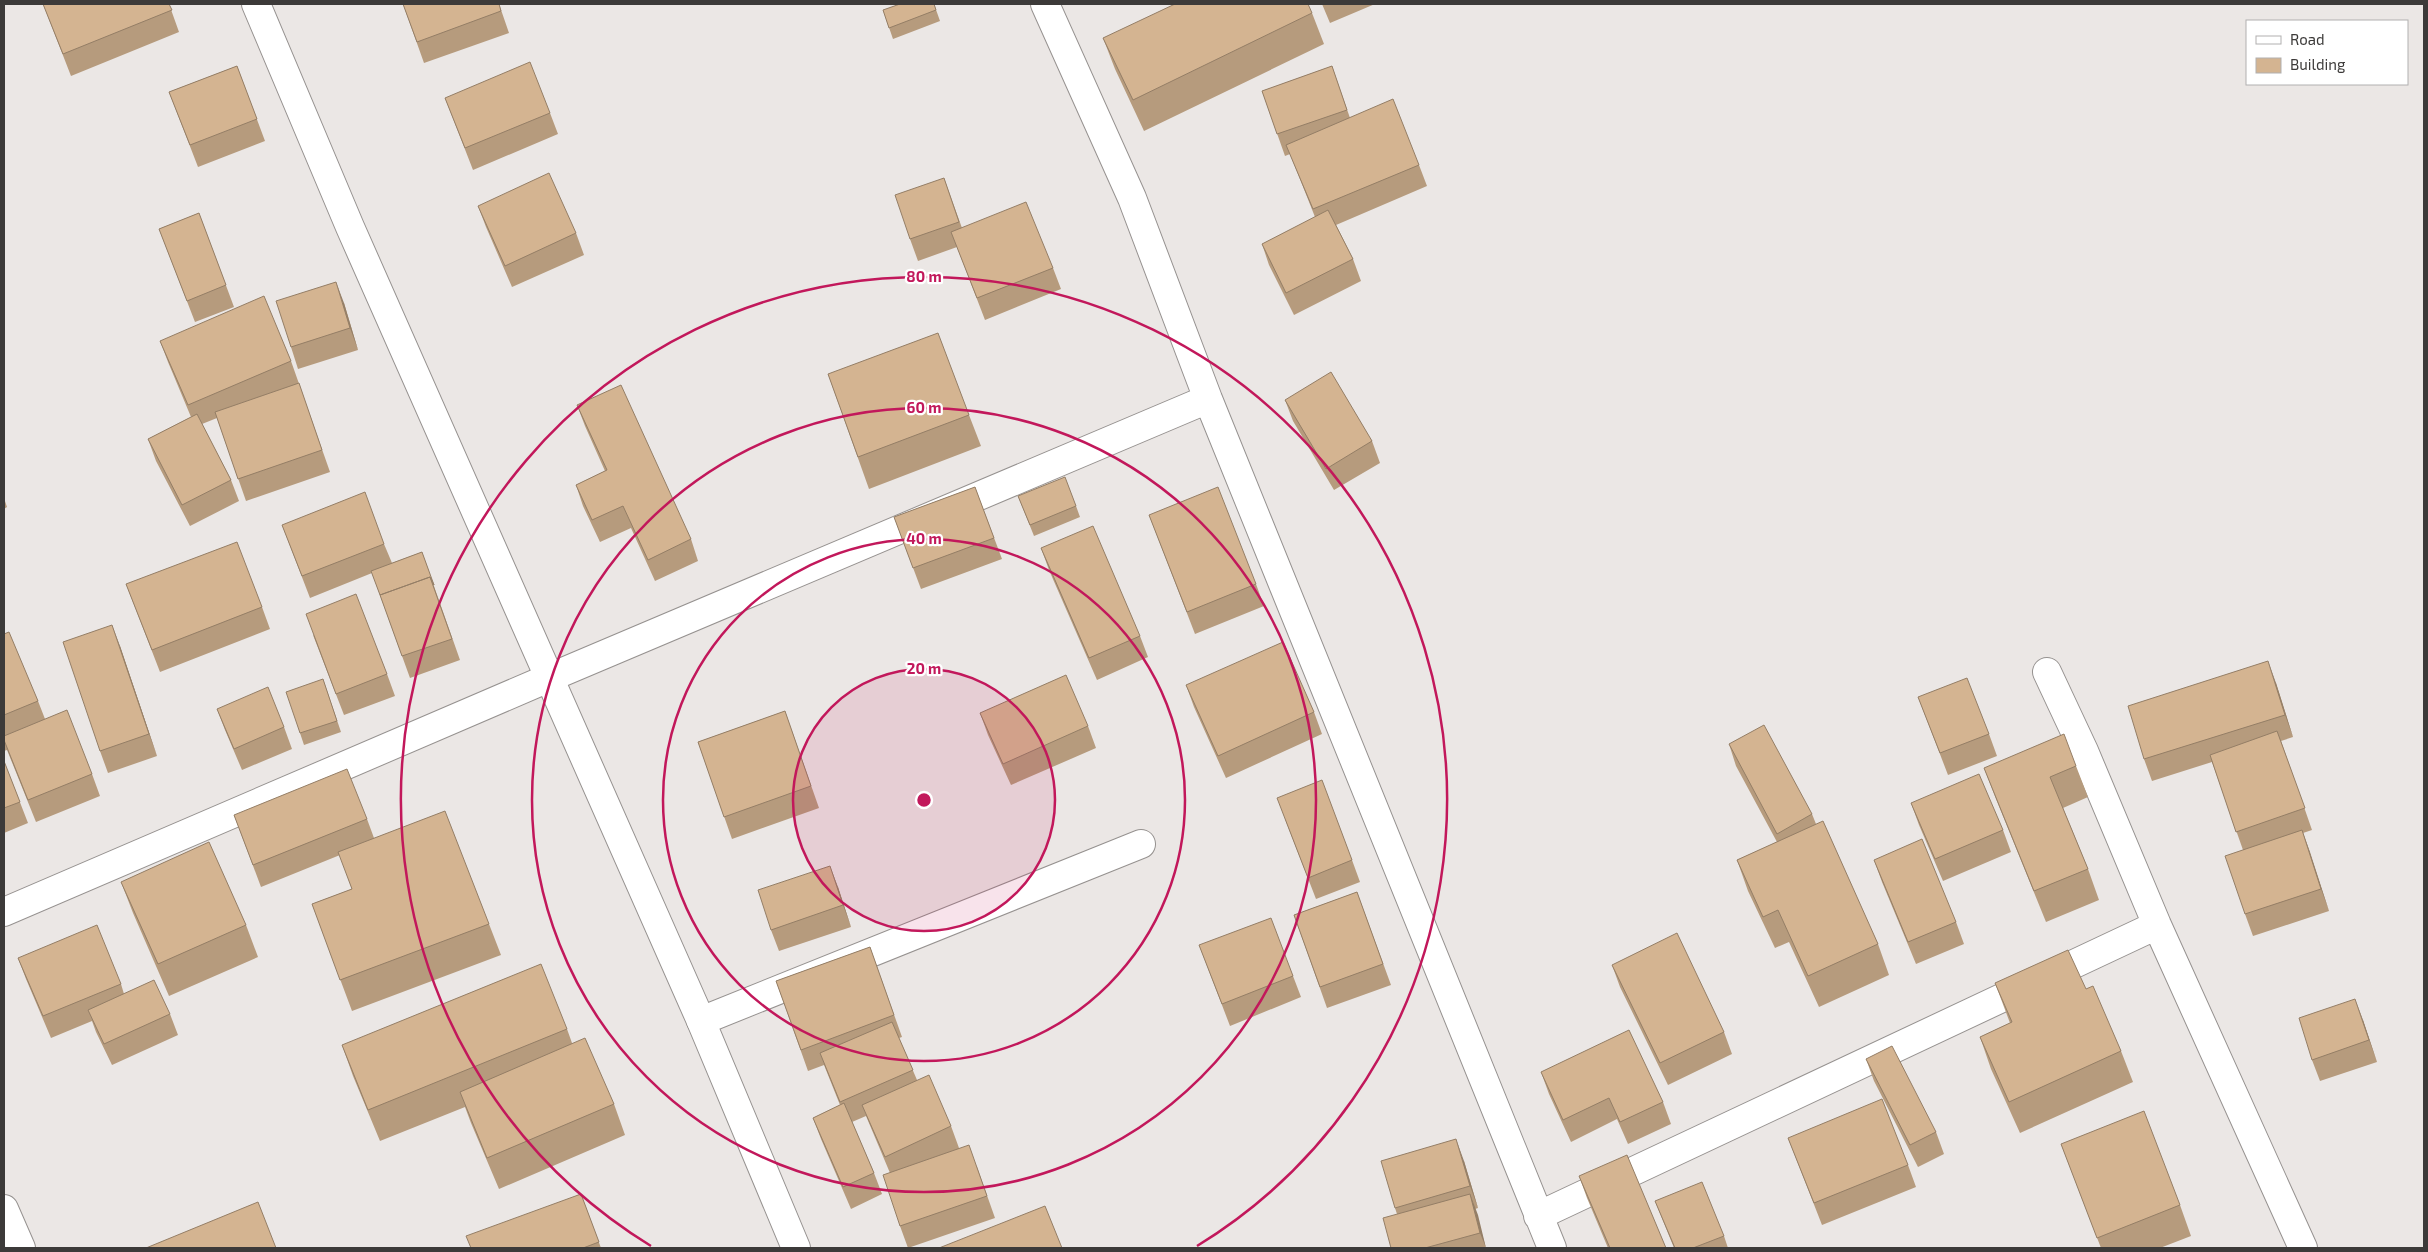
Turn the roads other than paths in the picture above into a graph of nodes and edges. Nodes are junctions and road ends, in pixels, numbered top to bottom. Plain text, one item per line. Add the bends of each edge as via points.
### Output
1 (256, 4) edge
2 (1045, 4) edge
3 (1208, 399) junction
4 (2046, 672) dead end
5 (551, 677) junction
6 (1141, 844) dead end
7 (4, 912) edge
8 (2157, 925) junction
9 (701, 1021) junction
10 (4, 1209) edge
11 (1538, 1216) junction
12 (21, 1248) edge
13 (796, 1248) edge
14 (1552, 1248) edge
15 (2303, 1248) edge

1 - 5 main road via 350,227
2 - 3 main road via 1132,198
3 - 5 main road
3 - 11 main road
4 - 8 main road via 2084,751
5 - 7 main road
5 - 9 main road
6 - 9 main road
8 - 11 main road
8 - 15 main road
9 - 13 main road
10 - 12 main road
11 - 14 main road

